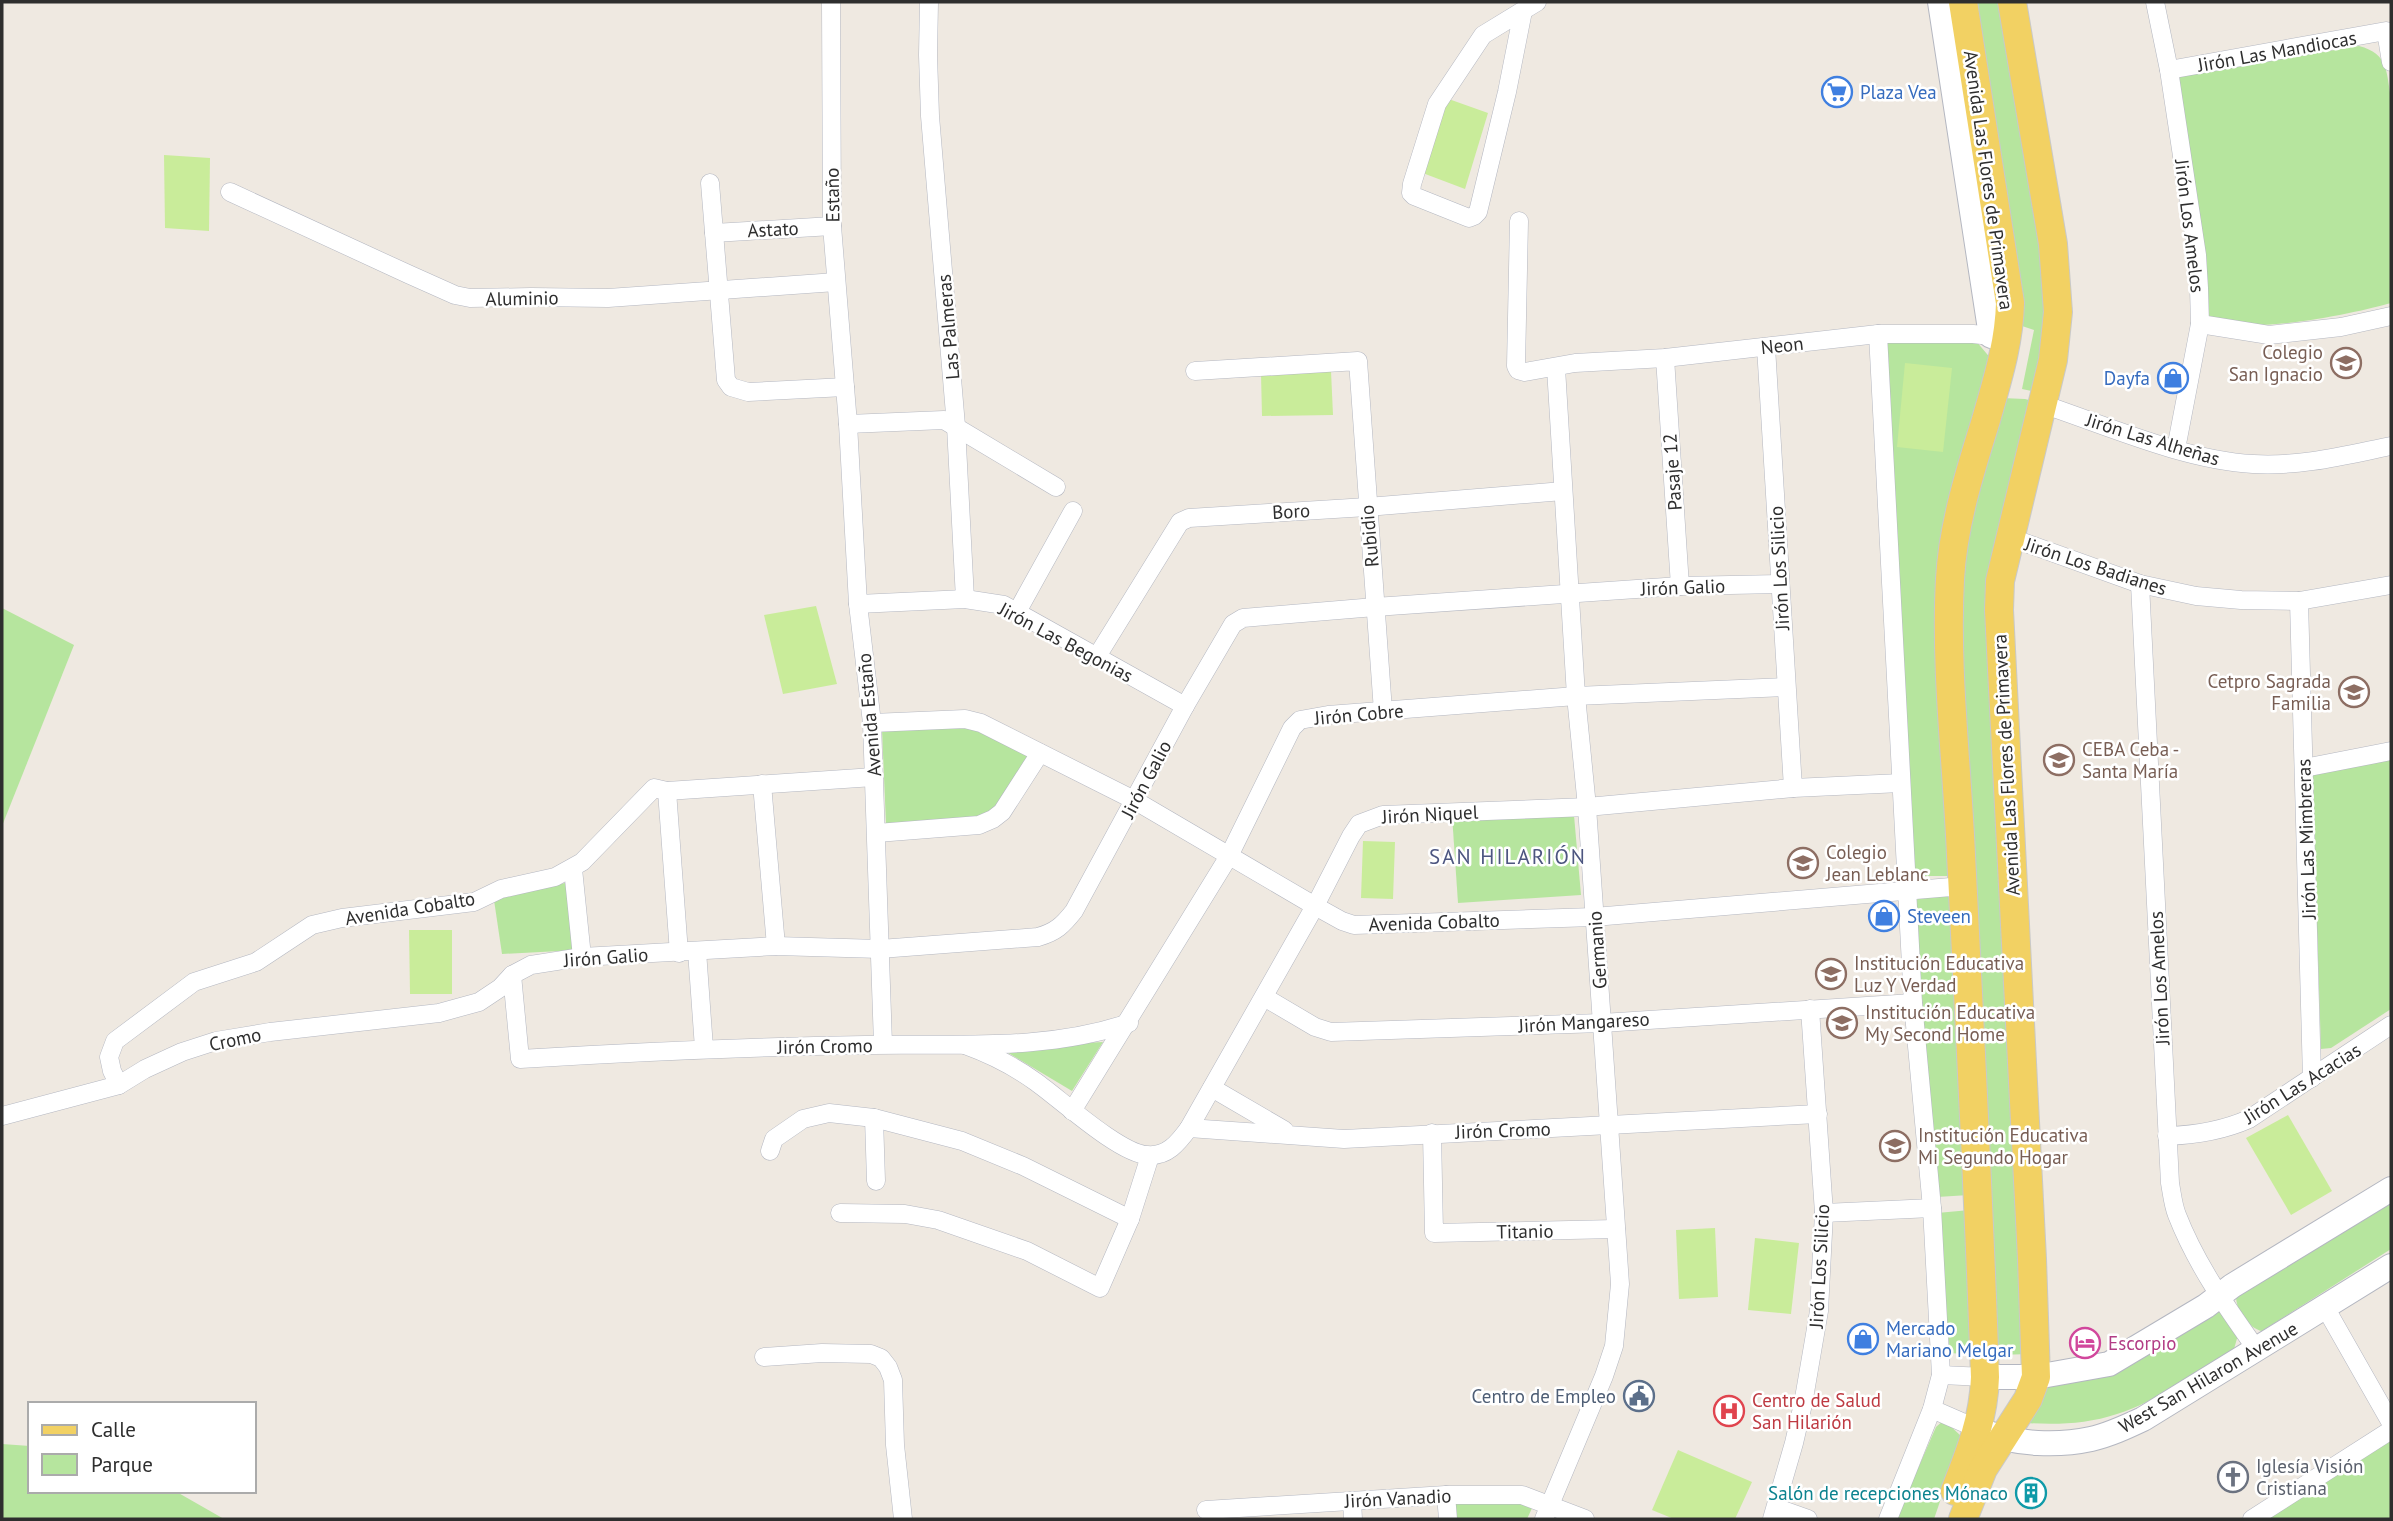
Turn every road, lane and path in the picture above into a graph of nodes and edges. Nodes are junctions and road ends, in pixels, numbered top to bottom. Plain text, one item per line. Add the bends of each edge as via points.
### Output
1 (831, 2) edge
2 (929, 2) edge
3 (1940, 2) edge
4 (1963, 2) edge
5 (2012, 2) edge
6 (2155, 2) edge
7 (1530, 6) edge
8 (2391, 62) edge
9 (2169, 70) junction
10 (710, 183) dead end
11 (230, 192) dead end
12 (1519, 221) dead end
13 (832, 226) junction
14 (714, 233) junction
15 (836, 282) junction
16 (719, 291) junction
17 (2391, 316) edge
18 (2200, 324) junction
19 (1878, 334) junction
20 (1999, 337) junction
21 (1766, 347) junction
22 (1665, 358) junction
23 (1556, 368) junction
24 (1195, 371) dead end
25 (845, 387) junction
26 (2042, 404) junction
27 (848, 424) junction
28 (956, 426) junction
29 (2391, 446) edge
30 (2176, 449) junction
31 (1056, 487) dead end
32 (1563, 491) junction
33 (1367, 507) junction
34 (1073, 511) dead end
35 (2009, 537) junction
36 (1780, 584) junction
37 (2140, 584) junction
38 (2391, 584) edge
39 (1680, 586) junction
40 (1569, 594) junction
41 (965, 599) junction
42 (2299, 601) junction
43 (858, 604) junction
44 (1375, 607) junction
45 (1017, 611) junction
46 (1096, 658) junction
47 (1786, 687) junction
48 (1576, 696) junction
49 (1185, 706) junction
50 (1383, 711) junction
51 (872, 723) junction
52 (2391, 751) edge
53 (1040, 753) junction
54 (2304, 768) junction
55 (874, 777) junction
56 (1901, 783) junction
57 (762, 784) junction
58 (1793, 788) junction
59 (667, 791) junction
60 (1134, 800) junction
61 (1587, 807) junction
62 (877, 833) junction
63 (1229, 856) junction
64 (573, 869) junction
65 (1963, 886) junction
66 (1907, 891) junction
67 (1315, 906) junction
68 (1594, 917) junction
69 (776, 946) junction
70 (880, 949) junction
71 (688, 952) junction
72 (582, 957) junction
73 (512, 975) junction
74 (1264, 997) junction
75 (1913, 1003) junction
76 (1810, 1009) junction
77 (1129, 1023) junction
78 (1602, 1023) junction
79 (2391, 1025) edge
80 (883, 1045) junction
81 (965, 1045) junction
82 (704, 1048) junction
83 (2312, 1077) junction
84 (119, 1086) junction
85 (1212, 1088) junction
86 (1072, 1111) junction
87 (1818, 1114) junction
88 (2, 1115) edge
89 (874, 1118) junction
90 (1609, 1125) junction
91 (1189, 1128) junction
92 (1290, 1133) junction
93 (1432, 1133) junction
94 (2167, 1136) junction
95 (770, 1151) dead end
96 (1150, 1156) junction
97 (876, 1181) dead end
98 (2391, 1189) edge
99 (1931, 1209) junction
100 (841, 1213) dead end
101 (1824, 1213) junction
102 (1130, 1219) junction
103 (1616, 1229) junction
104 (2391, 1266) edge
105 (2219, 1296) junction
106 (2325, 1307) junction
107 (2257, 1350) junction
108 (764, 1357) dead end
109 (1941, 1375) junction
110 (1985, 1377) junction
111 (2036, 1377) junction
112 (1932, 1409) junction
113 (2391, 1423) edge
114 (2391, 1430) edge
115 (1990, 1434) junction
116 (1446, 1494) junction
117 (1352, 1501) junction
118 (1206, 1510) dead end
119 (1547, 1512) edge
120 (1246, 1514) edge
121 (1774, 1514) edge
122 (903, 1519) edge
123 (1353, 1519) edge
124 (1448, 1519) edge
125 (1585, 1519) edge
126 (1808, 1519) edge
127 (1888, 1519) edge
128 (1943, 1519) edge
129 (1963, 1519) edge
130 (2252, 1519) edge

1 - 13 street, Estaño
2 - 28 street, Las Palmeras via 930,116
3 - 20 street
4 - 20 main road, Avenida Las Flores de Primavera via 2010,303
5 - 26 main road, Avenida Las Flores de Primavera via 2055,266 2057,336
6 - 9 street, Jirón Los Amelos
7 - 7 street via 1478,212 1469,218 1414,197 1412,184 1437,104 1483,35
8 - 9 street, Jirón Las Mandiocas via 2386,31
9 - 18 street, Jirón Los Amelos via 2197,255
10 - 14 street
11 - 16 street, Aluminio via 455,295 608,298
12 - 23 street, Neon via 1516,366 1525,372
13 - 14 street, Astato
13 - 15 street, Estaño
14 - 16 street
15 - 16 street, Aluminio
15 - 25 street, Estaño
16 - 25 street via 726,380 731,387 748,392
17 - 18 street via 2269,335
18 - 30 street, Jirón Los Amelos
19 - 20 street, Neon
19 - 21 street, Neon
19 - 56 street
20 - 65 main road, Avenida Las Flores de Primavera via 2002,366 1975,455 1951,566 1951,669
21 - 22 street, Neon
21 - 36 street, Jirón Los Silicio
22 - 23 street, Neon
22 - 39 street, Pasaje 12
23 - 32 street, Germanio
24 - 33 street, Rubidio via 1358,361
25 - 27 street, Avenida Estaño
26 - 30 street, Jirón Las Alheñas
26 - 35 main road, Avenida Las Flores de Primavera
27 - 28 street via 944,420
27 - 43 street, Avenida Estaño
28 - 31 street
28 - 41 street, Las Palmeras
29 - 30 street, Jirón Las Alheñas via 2281,464 2213,460
32 - 33 street, Boro
32 - 40 street, Germanio
33 - 44 street, Rubidio
33 - 46 street, Boro via 1189,517 1180,522
34 - 45 street
35 - 37 street, Jirón Los Badianes
35 - 111 main road, Avenida Las Flores de Primavera via 1999,610
36 - 39 street, Jirón Galio
36 - 47 street, Jirón Los Silicio
37 - 42 street, Jirón Los Badianes via 2196,596
37 - 94 street, Jirón Los Amelos
38 - 42 street, Jirón Los Badianes
39 - 40 street, Jirón Galio
40 - 44 street, Jirón Galio
40 - 48 street, Germanio
41 - 43 street, Jirón Las Begonias
41 - 45 street, Jirón Las Begonias
42 - 54 street, Jirón Las Mimbreras
43 - 51 street, Avenida Estaño
44 - 49 street, Jirón Galio via 1243,618 1233,624
44 - 50 street, Rubidio
45 - 46 street, Jirón Las Begonias
46 - 49 street, Jirón Las Begonias
47 - 48 street, Jirón Cobre
47 - 58 street, Jirón Los Silicio
48 - 50 street, Jirón Cobre
48 - 61 street, Germanio
49 - 60 street, Jirón Galio
50 - 63 street, Jirón Cobre via 1300,720
51 - 53 street, Avenida Cobalto via 965,719
51 - 55 street, Avenida Estaño
52 - 54 street
53 - 60 street, Avenida Cobalto
53 - 62 street via 993,819 979,825
54 - 83 street, Jirón Las Mimbreras
55 - 57 street, Avenida Cobalto
55 - 62 street, Avenida Estaño
56 - 58 street, Jirón Niquel
56 - 66 street
57 - 59 street, Avenida Cobalto
57 - 69 street
58 - 61 street, Jirón Niquel
59 - 64 street, Avenida Cobalto via 654,788
59 - 71 street
60 - 63 street, Avenida Cobalto
60 - 70 street, Jirón Galio via 1074,911 1053,933
61 - 67 street, Jirón Niquel via 1370,819 1359,824 1351,836
61 - 68 street, Germanio
62 - 70 street, Avenida Estaño
63 - 67 street, Avenida Cobalto
63 - 77 street, Jirón Cobre
64 - 72 street
64 - 84 street, Avenida Cobalto via 501,889 474,902 312,925 256,962 194,982 115,1041 109,1057
65 - 66 street, Avenida Cobalto
65 - 110 main road, Avenida Las Flores de Primavera
66 - 68 street, Avenida Cobalto
66 - 75 street
67 - 68 street, Avenida Cobalto via 1354,925
67 - 74 street, Jirón Niquel
68 - 78 street, Germanio
69 - 70 street, Jirón Galio
69 - 71 street, Jirón Galio
70 - 80 street, Avenida Estaño
71 - 72 street, Jirón Galio
71 - 82 street
72 - 73 street, Jirón Galio via 531,965
73 - 82 street, Jirón Cromo via 520,1059
73 - 84 street, Cromo via 479,1002 439,1013 216,1041 145,1069
74 - 78 street, Jirón Mangareso via 1331,1032
74 - 85 street, Jirón Niquel
75 - 76 street, Jirón Mangareso
75 - 99 street
76 - 78 street, Jirón Mangareso
76 - 87 street, Jirón Los Silicio
77 - 81 street, Jirón Cromo via 1055,1040
77 - 86 street, Jirón Cobre
78 - 90 street, Germanio
79 - 83 street, Jirón Las Acacias
80 - 81 street, Jirón Cromo
80 - 82 street, Jirón Cromo
81 - 86 street via 991,1054
83 - 94 street, Jirón Las Acacias via 2249,1119 2227,1128
84 - 88 street, Cromo
85 - 91 street, Jirón Niquel
85 - 92 street
86 - 96 street via 1136,1154
87 - 90 street, Jirón Cromo
87 - 101 street, Jirón Los Silicio
89 - 95 street via 829,1112 803,1119 774,1139
89 - 97 street
89 - 102 street via 962,1141
90 - 93 street, Jirón Cromo
90 - 103 street, Germanio
91 - 92 street, Jirón Cromo
91 - 96 street, Jirón Niquel via 1178,1144
92 - 93 street, Jirón Cromo via 1344,1139
93 - 103 street, Titanio via 1434,1233
94 - 105 street, Jirón Los Amelos via 2176,1214
96 - 102 street
98 - 105 street
99 - 101 street
99 - 109 street
100 - 102 street via 905,1214 938,1220 1027,1251 1100,1288
101 - 121 street, Jirón Los Silicio via 1817,1323 1803,1404
103 - 119 street, Germanio via 1620,1284 1614,1346
104 - 106 street, West San Hilaron Avenue
105 - 107 street, Jirón Los Amelos
105 - 111 street via 2109,1364
106 - 107 street, West San Hilaron Avenue
106 - 113 street
107 - 115 street, West San Hilaron Avenue via 2115,1431 2082,1440
108 - 122 street via 822,1353 881,1358 893,1380
109 - 110 street
109 - 112 street
110 - 111 street
110 - 115 main road, Avenida Las Flores de Primavera
111 - 115 main road, Avenida Las Flores de Primavera via 2028,1399
112 - 115 street, West San Hilaron Avenue
112 - 127 street
114 - 130 street
115 - 128 main road, Avenida Las Flores de Primavera
115 - 129 main road, Avenida Las Flores de Primavera via 1983,1469
116 - 117 street, Jirón Vanadio
116 - 119 street, Jirón Vanadio via 1522,1495
116 - 124 street
117 - 120 street, Jirón Vanadio
117 - 123 street
118 - 120 street, Jirón Vanadio
119 - 125 street, Jirón Vanadio
121 - 126 street

